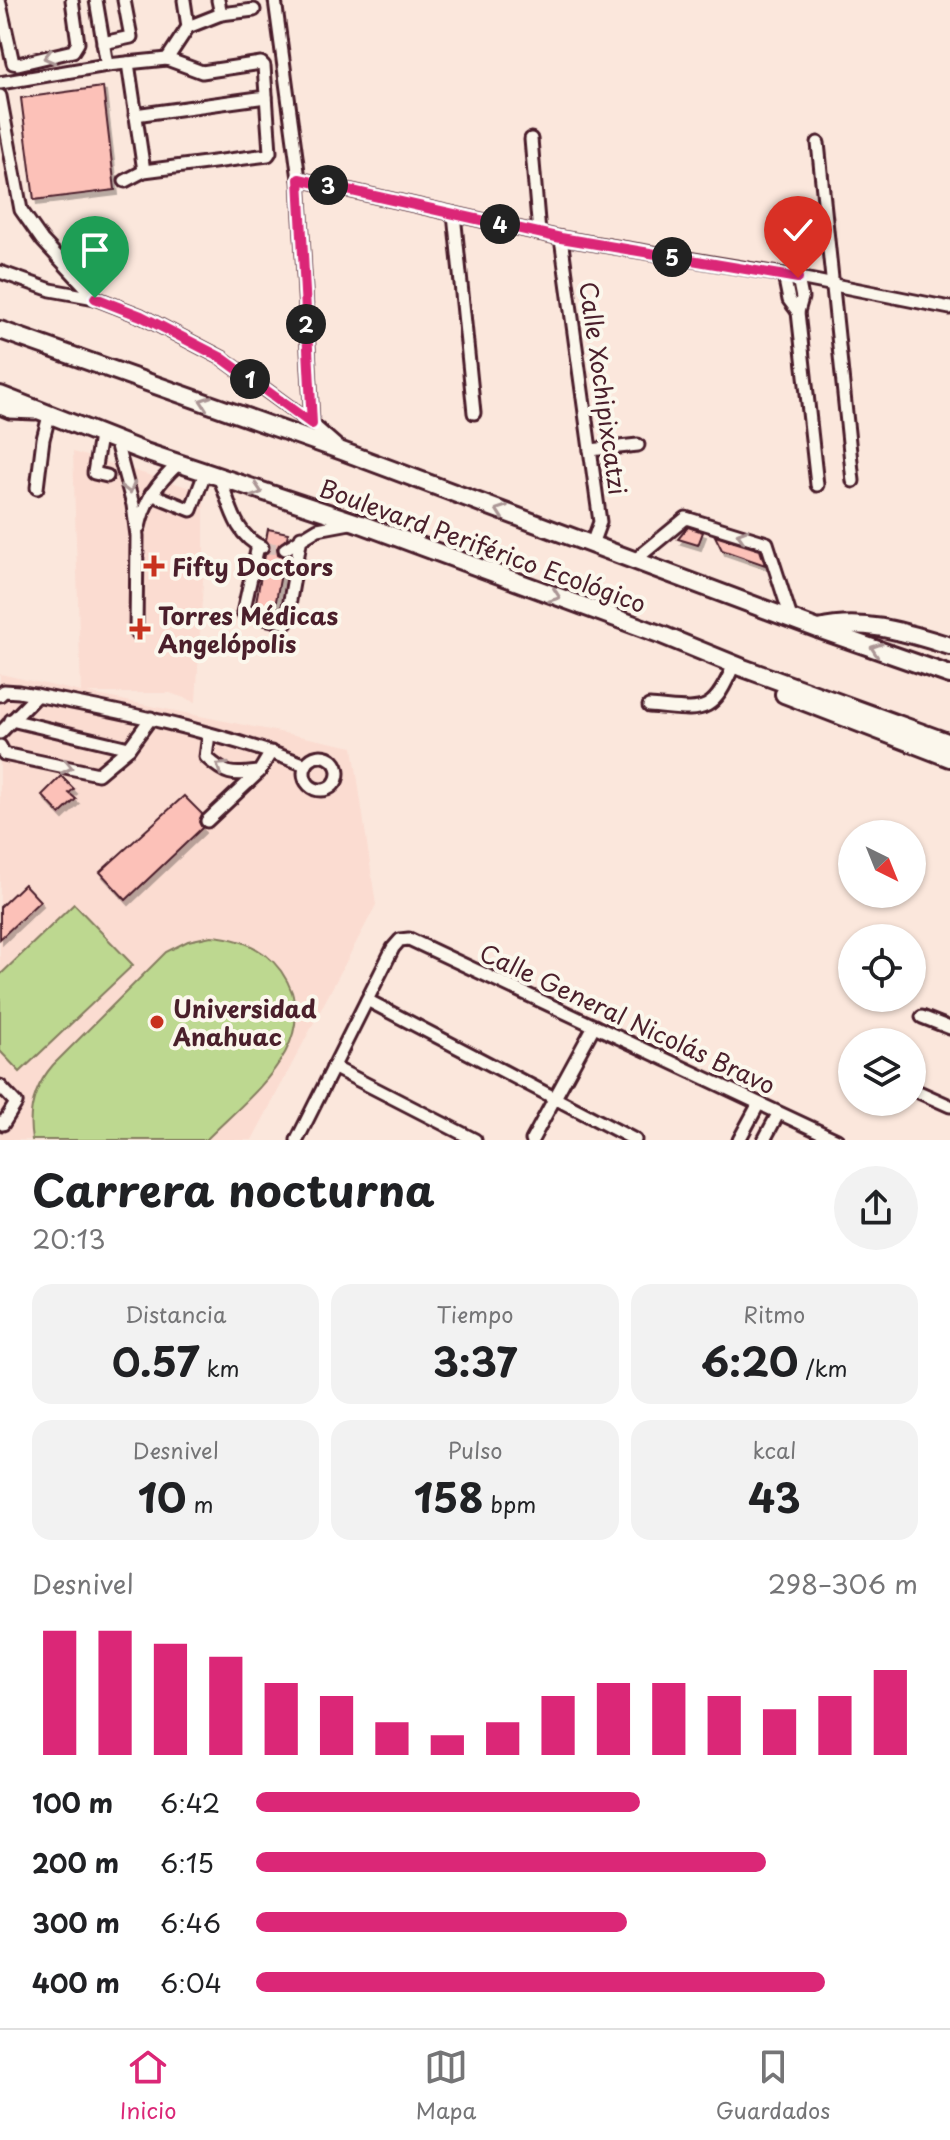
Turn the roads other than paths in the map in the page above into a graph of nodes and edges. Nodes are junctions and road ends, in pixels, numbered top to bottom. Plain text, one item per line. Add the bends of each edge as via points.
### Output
1 (72, 0) edge
2 (96, 0) edge
3 (124, 0) edge
4 (184, 0) edge
5 (218, 0) edge
6 (275, 0) edge
7 (0, 4) edge
8 (254, 10) dead end
9 (221, 14) junction
10 (188, 27) junction
11 (103, 43) junction
12 (167, 59) junction
13 (128, 63) junction
14 (107, 65) junction
15 (0, 83) edge
16 (0, 96) edge
17 (266, 97) junction
18 (135, 115) junction
19 (3, 138) edge
20 (531, 139) dead end
21 (818, 143) dead end
22 (144, 171) junction
23 (299, 179) junction
24 (125, 181) dead end
25 (454, 214) junction
26 (539, 233) junction
27 (561, 238) junction
28 (0, 272) edge
29 (784, 275) junction
30 (798, 278) junction
31 (833, 284) junction
32 (95, 298) junction
33 (950, 308) edge
34 (798, 312) junction
35 (0, 330) edge
36 (0, 395) edge
37 (0, 408) edge
38 (474, 413) dead end
39 (46, 414) junction
40 (312, 424) junction
41 (100, 436) junction
42 (116, 442) junction
43 (638, 445) dead end
44 (590, 450) junction
45 (342, 451) junction
46 (178, 464) junction
47 (107, 476) dead end
48 (212, 476) junction
49 (853, 481) dead end
50 (817, 485) dead end
51 (37, 488) dead end
52 (151, 494) junction
53 (358, 523) junction
54 (137, 536) junction
55 (301, 537) junction
56 (592, 544) junction
57 (285, 549) tunnel mouth
58 (635, 560) junction
59 (791, 618) junction
60 (818, 629) junction
61 (136, 632) dead end
62 (950, 646) edge
63 (738, 666) junction
64 (950, 675) edge
65 (1, 692) edge
66 (37, 695) junction
67 (649, 706) dead end
68 (151, 718) junction
69 (11, 720) junction
70 (0, 733) edge
71 (209, 734) junction
72 (950, 743) edge
73 (0, 746) edge
74 (129, 748) junction
75 (271, 752) junction
76 (950, 758) edge
77 (306, 765) dead end
78 (259, 772) junction
79 (207, 821) dead end
80 (367, 1000) junction
81 (922, 1017) dead end
82 (594, 1026) junction
83 (950, 1028) edge
84 (333, 1067) junction
85 (0, 1086) edge
86 (926, 1095) edge
87 (555, 1098) junction
88 (758, 1105) junction
89 (950, 1106) edge
90 (778, 1114) junction
91 (1, 1127) edge
92 (300, 1139) edge
93 (475, 1140) edge
94 (532, 1140) edge
95 (635, 1140) edge
96 (739, 1140) edge
97 (764, 1140) edge
98 (837, 1140) edge

1 -> 7 street via 78,43 73,51 18,64 13,63
2 - 11 street
3 - 11 street via 131,37
4 - 10 street
5 - 9 street
6 - 23 street
8 - 9 street
9 - 10 street
10 - 12 street
11 - 14 street
12 - 13 street
12 - 17 street via 202,72 261,63
13 - 14 street
13 - 18 street
14 - 15 street
16 - 19 street
17 - 18 street
17 - 22 street via 268,155
18 - 22 street
19 - 32 street via 21,210
20 - 26 street
21 - 31 street
22 - 24 street
23 - 25 street
23 - 40 street
25 - 26 street
25 - 38 street
26 - 27 street
27 - 29 street
27 - 44 street, Calle Xochipixcatzi
28 - 32 street
29 - 30 street
29 - 34 street via 789,300
30 - 31 street
30 - 34 street
31 - 33 street
31 - 49 street
32 - 40 street via 222,358
34 - 50 street
45 -> 35 highway, Boulevard Periférico Ecológico
36 - 39 highway, Boulevard Periférico Ecológico
37 - 39 street
39 - 41 highway, Boulevard Periférico Ecológico
39 - 51 street
40 - 45 street
41 - 42 highway, Boulevard Periférico Ecológico
41 - 47 street via 94,473
42 - 46 highway, Boulevard Periférico Ecológico
42 -> 54 street
43 - 44 street
44 - 56 street, Calle Xochipixcatzi via 600,522
56 -> 45 highway, Boulevard Periférico Ecológico
46 - 48 highway, Boulevard Periférico Ecológico
46 - 52 street
48 - 52 street via 191,510
48 -> 53 highway, Boulevard Periférico Ecológico
48 - 55 street via 240,531 261,547 243,613 286,623
52 - 54 street
53 - 55 street via 330,525
53 -> 63 highway, Boulevard Periférico Ecológico
54 - 61 street
55 - 57 street
56 - 58 highway, Boulevard Periférico Ecológico
58 - 59 highway, Boulevard Periférico Ecológico
59 -> 58 street via 767,543 686,518
59 - 60 highway, Boulevard Periférico Ecológico
60 - 62 highway via 870,626
64 -> 60 highway, Boulevard Periférico Ecológico
63 - 67 street via 718,698 700,709
63 - 72 highway, Boulevard Periférico Ecológico
63 - 76 highway via 779,692
65 - 66 street
66 - 68 street
66 - 69 street
68 - 71 street
68 - 74 street
69 - 70 street
69 - 74 street
71 - 75 street
78 -> 71 street via 222,772 206,757
73 -> 74 street via 4,754 98,774
75 - 77 street
75 - 78 street
78 - 79 street
80 - 82 street, Calle General Nicolás Bravo via 400,940 409,939
80 - 84 street
80 - 87 street
81 - 83 street
82 - 87 street
82 - 88 street, Calle General Nicolás Bravo
84 - 92 street
84 - 93 street
85 - 91 street via 16,1103
86 - 89 street
87 - 94 street
87 - 95 street
88 - 90 street, Calle General Nicolás Bravo
88 - 96 street
90 - 97 street
90 - 98 street, Calle General Nicolás Bravo

